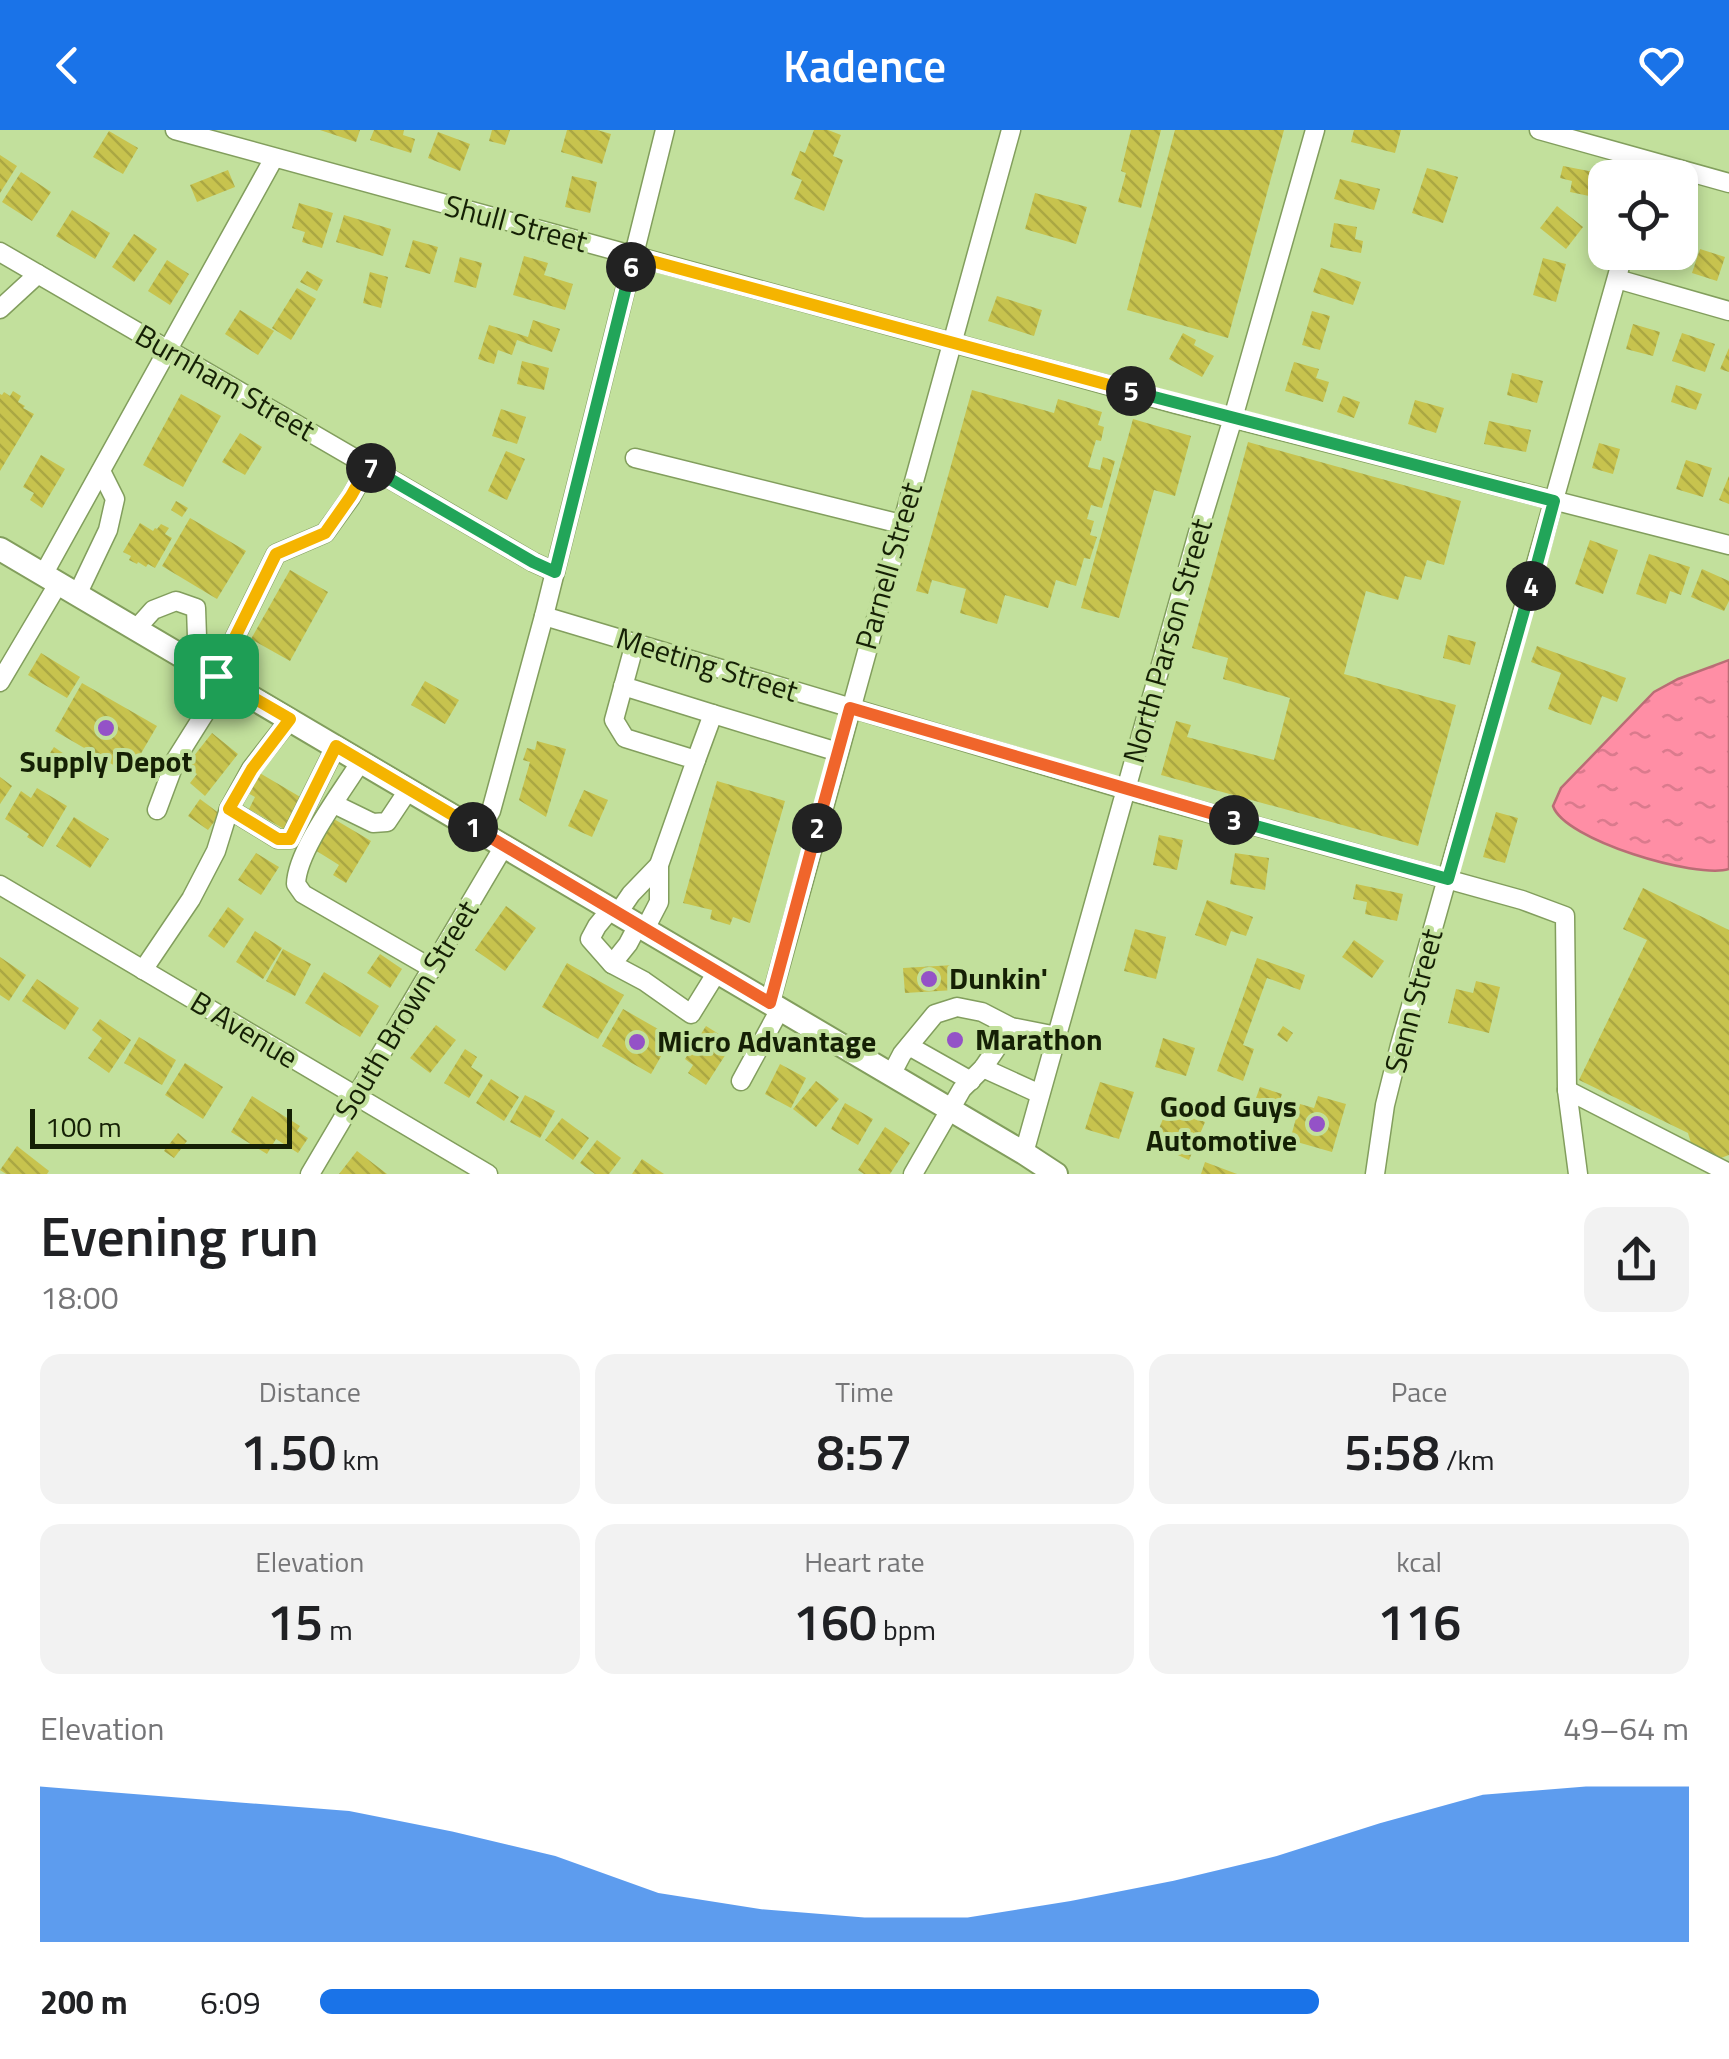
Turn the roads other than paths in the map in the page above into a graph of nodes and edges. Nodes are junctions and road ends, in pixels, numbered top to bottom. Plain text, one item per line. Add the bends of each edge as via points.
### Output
1 (175, 130) edge
2 (664, 130) edge
3 (1011, 130) edge
4 (1315, 130) edge
5 (1539, 130) edge
6 (274, 158) junction
7 (1621, 160) edge
8 (1698, 178) edge
9 (1729, 183) edge
10 (0, 252) edge
11 (633, 256) junction
12 (1619, 270) edge
13 (38, 274) junction
14 (1616, 279) junction
15 (0, 308) edge
16 (1729, 310) edge
17 (952, 343) junction
18 (168, 350) junction
19 (1233, 418) junction
20 (635, 458) dead end
21 (368, 466) junction
22 (101, 470) junction
23 (1554, 501) junction
24 (901, 524) junction
25 (1729, 544) edge
26 (0, 549) edge
27 (555, 572) junction
28 (59, 584) junction
29 (544, 616) junction
30 (136, 630) junction
31 (635, 643) junction
32 (190, 662) junction
33 (221, 679) junction
34 (0, 682) edge
35 (624, 686) junction
36 (850, 708) junction
37 (713, 714) junction
38 (290, 719) junction
39 (336, 746) junction
40 (838, 752) junction
41 (696, 760) junction
42 (362, 761) junction
43 (409, 789) junction
44 (1126, 790) junction
45 (334, 804) junction
46 (229, 809) junction
47 (156, 810) dead end
48 (480, 831) junction
49 (504, 846) junction
50 (659, 865) junction
51 (1448, 879) junction
52 (0, 885) edge
53 (628, 919) junction
54 (612, 964) junction
55 (433, 969) junction
56 (143, 970) junction
57 (717, 972) junction
58 (775, 1006) junction
59 (1011, 1027) junction
60 (1057, 1036) junction
61 (909, 1046) junction
62 (892, 1074) junction
63 (977, 1074) junction
64 (741, 1081) dead end
65 (1568, 1090) junction
66 (1040, 1094) junction
67 (356, 1096) junction
68 (950, 1110) junction
69 (1024, 1153) junction
70 (1729, 1173) edge
71 (310, 1174) edge
72 (488, 1174) edge
73 (913, 1174) edge
74 (1056, 1174) edge
75 (1374, 1174) edge
76 (1578, 1174) edge

1 - 6 street, Shull Street
2 - 11 street
3 - 17 street, Parnell Street
4 - 19 street, North Parson Street
5 - 7 street
6 - 11 street, Shull Street
6 - 18 street
8 - 9 street
10 - 13 street, Burnham Street
11 - 17 street, Shull Street
11 - 27 street
12 - 14 street, Senn Street
13 - 15 street
13 - 18 street, Burnham Street
14 - 16 street
14 - 23 street, Senn Street
17 - 19 street, Shull Street
17 - 24 street, Parnell Street
18 - 21 street, Burnham Street
18 - 22 street
19 - 23 street, Shull Street
19 - 44 street, North Parson Street
20 - 24 street
21 - 27 street, Burnham Street
21 - 33 street via 325,533 276,554
22 - 28 street
22 - 28 street via 116,500 108,530
23 - 25 street, Shull Street
23 - 51 street, Senn Street
24 - 36 street, Parnell Street
26 - 28 main road
27 - 29 street
28 - 30 main road
28 - 34 street
29 - 31 street, Meeting Street
29 - 48 street
30 - 32 main road
30 - 32 street via 153,610 176,601 196,608
31 - 35 street
31 - 36 street, Meeting Street
32 - 33 main road
33 - 38 main road
33 - 47 street
35 - 37 street
35 - 41 street via 614,720 626,738
36 - 40 street, Parnell Street
36 - 44 street, Meeting Street
37 - 40 street
37 - 41 street
38 - 39 main road
38 - 46 street
39 - 42 main road
39 - 46 street via 290,839 278,839
40 - 58 street, Parnell Street
41 - 50 street
42 - 43 main road
42 - 45 street
43 - 45 street via 387,822 373,824
43 - 48 main road
44 - 51 street, Meeting Street
44 - 60 street, North Parson Street
45 - 55 street via 296,870 296,884
46 - 56 street via 216,851
48 - 49 main road
49 - 53 main road
49 - 55 street, South Brown Street
50 - 53 street via 631,894
50 - 53 street via 658,902
51 - 65 street, Meeting Street via 1565,916
51 - 75 street, Senn Street via 1400,1044
52 - 56 street, B Avenue
53 - 54 street via 628,944
53 - 54 street via 597,926 590,939
53 - 57 main road
54 - 57 street via 691,1014
55 - 67 street, South Brown Street
56 - 67 street, B Avenue
57 - 58 main road
58 - 62 main road
58 - 64 street, Parnell Street
59 - 60 street
59 - 61 street via 957,1007 935,1014
59 - 63 street
60 - 66 street, North Parson Street
61 - 62 street
61 - 63 street
62 - 68 main road
63 - 66 street
63 - 68 street
65 - 70 street
65 - 76 street
66 - 69 street, North Parson Street
67 - 71 street, South Brown Street
67 - 72 street, B Avenue
68 - 69 main road
68 - 73 street
69 - 74 main road

